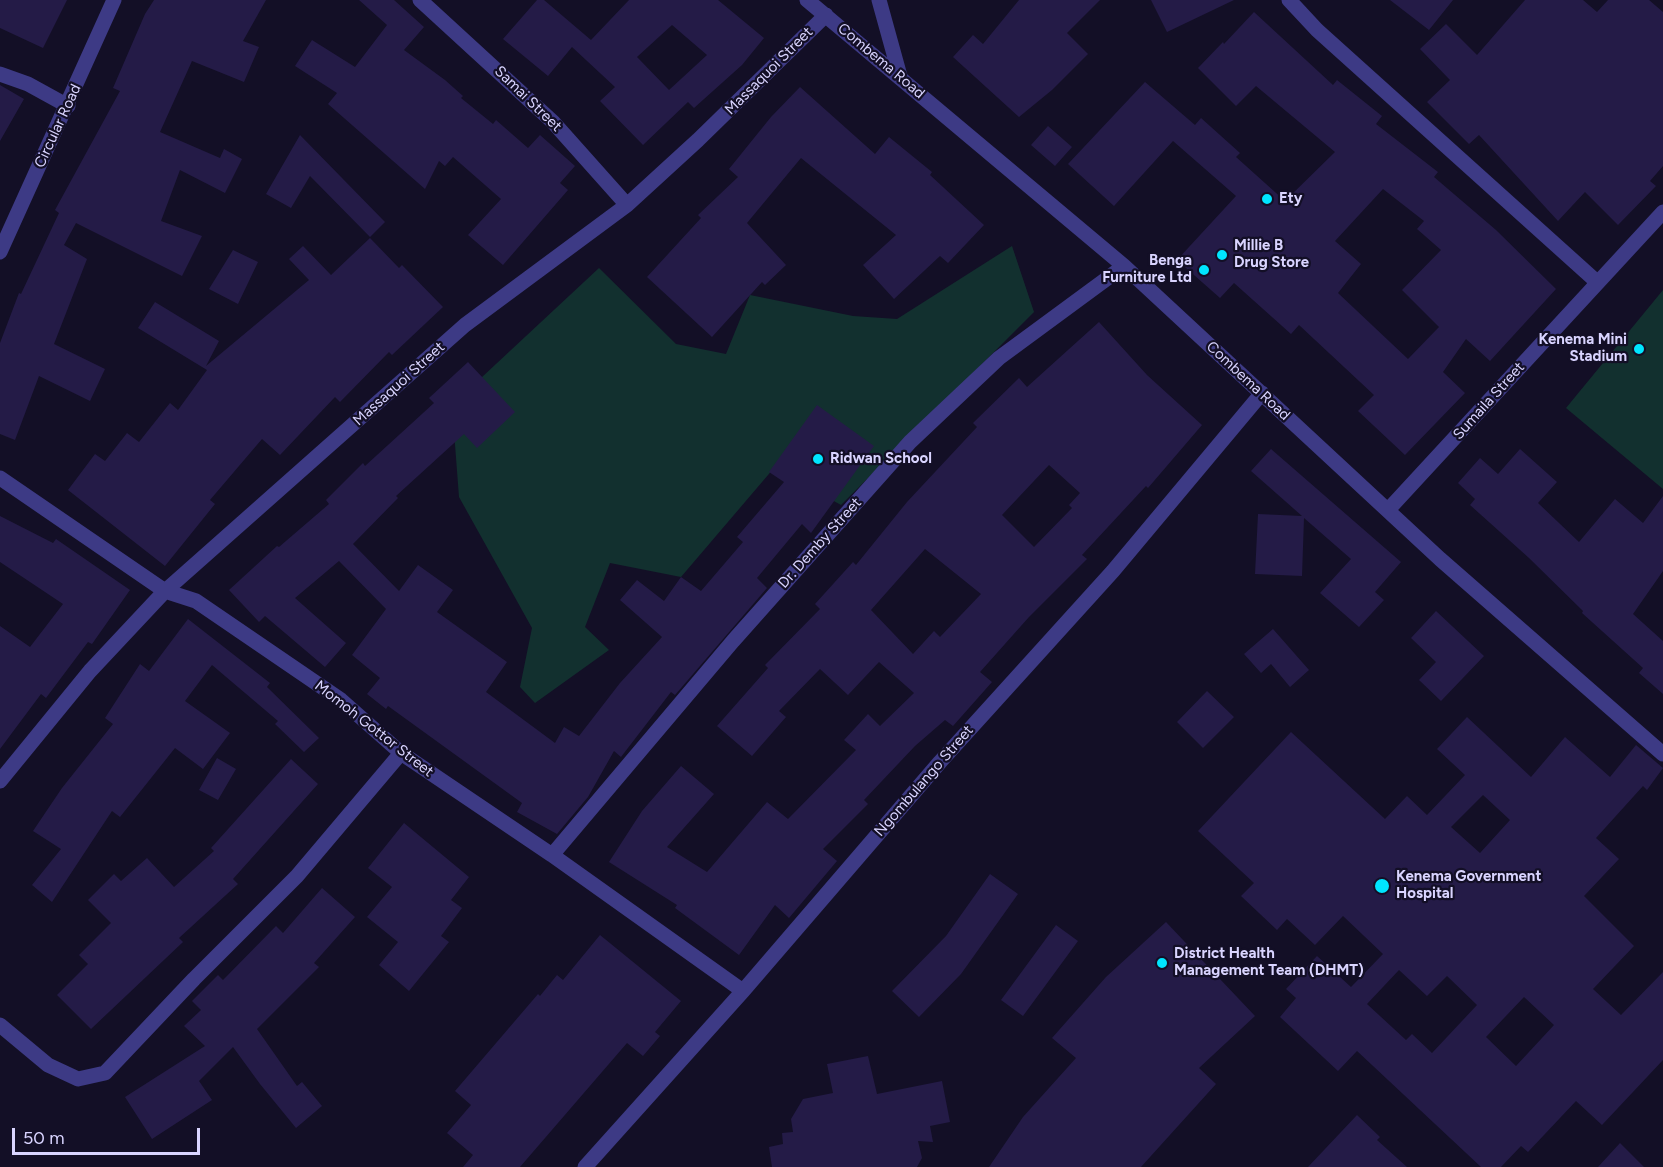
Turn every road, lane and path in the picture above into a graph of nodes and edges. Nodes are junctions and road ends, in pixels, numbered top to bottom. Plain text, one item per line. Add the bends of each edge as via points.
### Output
1 (114, 0) edge
2 (420, 0) edge
3 (807, 0) edge
4 (879, 0) edge
5 (1289, 0) edge
6 (826, 15) junction
7 (0, 74) edge
8 (900, 76) junction
9 (68, 106) junction
10 (627, 205) junction
11 (1663, 212) edge
12 (0, 252) edge
13 (1124, 266) junction
14 (1597, 282) junction
15 (1262, 393) junction
16 (0, 478) edge
17 (1388, 510) junction
18 (165, 591) junction
19 (401, 753) junction
20 (1663, 754) edge
21 (0, 782) edge
22 (552, 855) junction
23 (743, 991) junction
24 (0, 1025) edge
25 (585, 1167) edge

1 - 9 street, Circular Road
2 - 10 street, Samai Street via 553,122
3 - 6 street, Combema Road
4 - 8 street
5 - 14 street via 1317,30
6 - 8 street, Combema Road
6 - 10 street, Massaquoi Street
7 - 9 street
8 - 13 street, Combema Road
9 - 12 street, Circular Road
10 - 18 street, Massaquoi Street via 465,325
11 - 14 street, Sumaila Street
13 - 15 street, Combema Road
13 - 22 street, Dr. Demby Street via 999,358 910,442 733,641
14 - 17 street, Sumaila Street
15 - 17 street, Combema Road
15 - 23 street, Ngombulango Street via 1113,571 940,762
16 - 18 street, Momoh Gottor Street
17 - 20 street, Combema Road
18 - 19 street, Momoh Gottor Street via 196,601 341,700
18 - 21 street, Massaquoi Street via 90,671
19 - 22 street, Momoh Gottor Street
19 - 24 street via 297,876 105,1073 78,1079 48,1065
22 - 23 street, Momoh Gottor Street
23 - 25 street, Ngombulango Street

